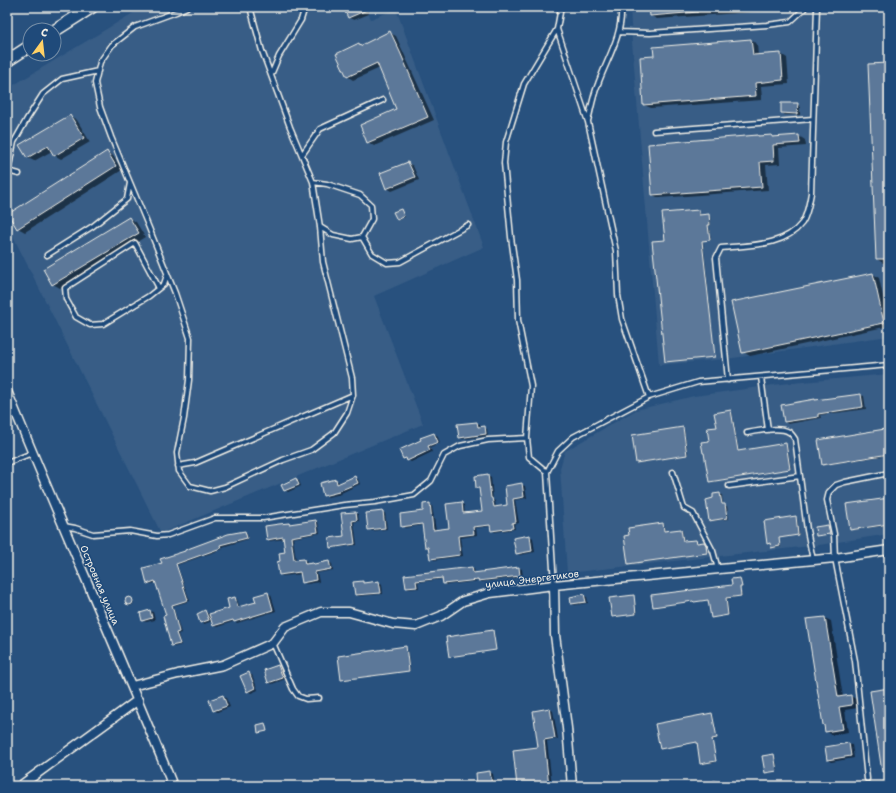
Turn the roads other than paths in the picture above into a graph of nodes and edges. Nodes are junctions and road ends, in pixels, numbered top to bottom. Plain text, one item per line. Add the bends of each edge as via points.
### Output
1 (92, 7) edge
2 (187, 7) edge
3 (250, 7) edge
4 (305, 7) edge
5 (560, 7) edge
6 (621, 7) edge
7 (805, 7) edge
8 (817, 7) edge
9 (62, 26) edge
10 (557, 29) junction
11 (619, 32) junction
12 (22, 51) edge
13 (7, 61) edge
14 (98, 71) junction
15 (271, 75) junction
16 (383, 100) dead end
17 (813, 120) junction
18 (588, 122) junction
19 (654, 131) dead end
20 (302, 155) junction
21 (19, 174) dead end
22 (130, 182) junction
23 (313, 182) junction
24 (468, 225) dead end
25 (320, 227) junction
26 (362, 238) junction
27 (48, 255) dead end
28 (167, 274) junction
29 (159, 288) junction
30 (889, 364) edge
31 (761, 377) junction
32 (728, 380) junction
33 (7, 391) edge
34 (353, 395) junction
35 (649, 397) junction
36 (768, 430) junction
37 (747, 433) dead end
38 (527, 438) junction
39 (32, 453) junction
40 (7, 463) edge
41 (178, 466) junction
42 (547, 472) junction
43 (674, 472) dead end
44 (889, 473) edge
45 (800, 476) junction
46 (729, 486) dead end
47 (64, 526) junction
48 (889, 550) edge
49 (835, 558) junction
50 (813, 560) junction
51 (718, 569) junction
52 (554, 585) junction
53 (273, 643) junction
54 (132, 686) junction
55 (319, 698) dead end
56 (138, 700) junction
57 (867, 779) dead end
58 (20, 786) edge
59 (173, 786) edge
60 (572, 786) edge

1 - 9 main road
2 - 14 lane via 135,27 112,45 100,62
3 - 15 lane
4 - 15 lane via 301,20 279,56
5 - 10 lane
6 - 11 lane
7 - 11 lane via 790,22 650,33
8 - 17 lane
10 - 18 lane
10 - 38 lane via 524,84 506,142 504,163 517,280 518,320 531,386
11 - 18 lane via 594,94
12 - 13 main road
14 - 21 lane via 62,79 43,94 14,142 8,171
14 - 22 lane via 95,82 100,107
15 - 20 lane
16 - 20 lane via 320,129
17 - 19 lane
17 - 32 lane via 811,193 803,222 793,232 780,239 721,248 716,258
18 - 35 lane via 616,251 622,319
20 - 23 lane
22 - 27 lane via 127,199 93,226
22 - 28 lane
23 - 25 lane
23 - 26 lane via 360,195 371,205 372,219
24 - 26 lane via 400,262 387,263 372,254
25 - 26 lane via 333,235 352,239
25 - 34 lane via 323,262 352,378
28 - 29 lane via 164,284
28 - 41 lane via 190,338 189,380 177,453
29 - 29 lane via 103,324 90,325 76,317 66,299 66,288 136,244
30 - 31 lane
31 - 32 lane
31 - 36 lane
32 - 35 lane via 698,382
33 - 39 street, Островная улица
34 - 41 lane via 195,463
34 - 41 lane via 347,413 334,433 311,450 225,487 210,491 190,486 179,472
35 - 42 lane via 573,437 558,451
36 - 37 lane
36 - 45 lane via 784,429 795,439
38 - 42 lane via 529,457
38 - 47 lane via 488,440 460,446 444,455 431,481 414,495 263,518 215,518 168,535 157,536 130,531 93,534
39 - 40 lane
39 - 47 street, Островная улица
42 - 52 lane
43 - 51 lane via 684,508 694,513 713,550
44 - 49 lane via 845,482 836,485 829,492 827,500 834,534
45 - 46 lane
45 - 50 lane
47 - 54 street, Островная улица
48 - 49 street, улица Энергетиков
49 - 50 street, улица Энергетиков
49 - 57 lane via 855,661
50 - 51 street, улица Энергетиков
51 - 52 street, улица Энергетиков
52 - 53 street, улица Энергетиков via 490,593 463,601 441,616 416,626 393,624 349,612 321,612 285,627
52 - 60 street via 555,635
53 - 54 street, улица Энергетиков via 223,665
53 - 55 lane via 298,696 306,699
54 - 56 street, Островная улица
56 - 58 street
56 - 59 street, Островная улица

